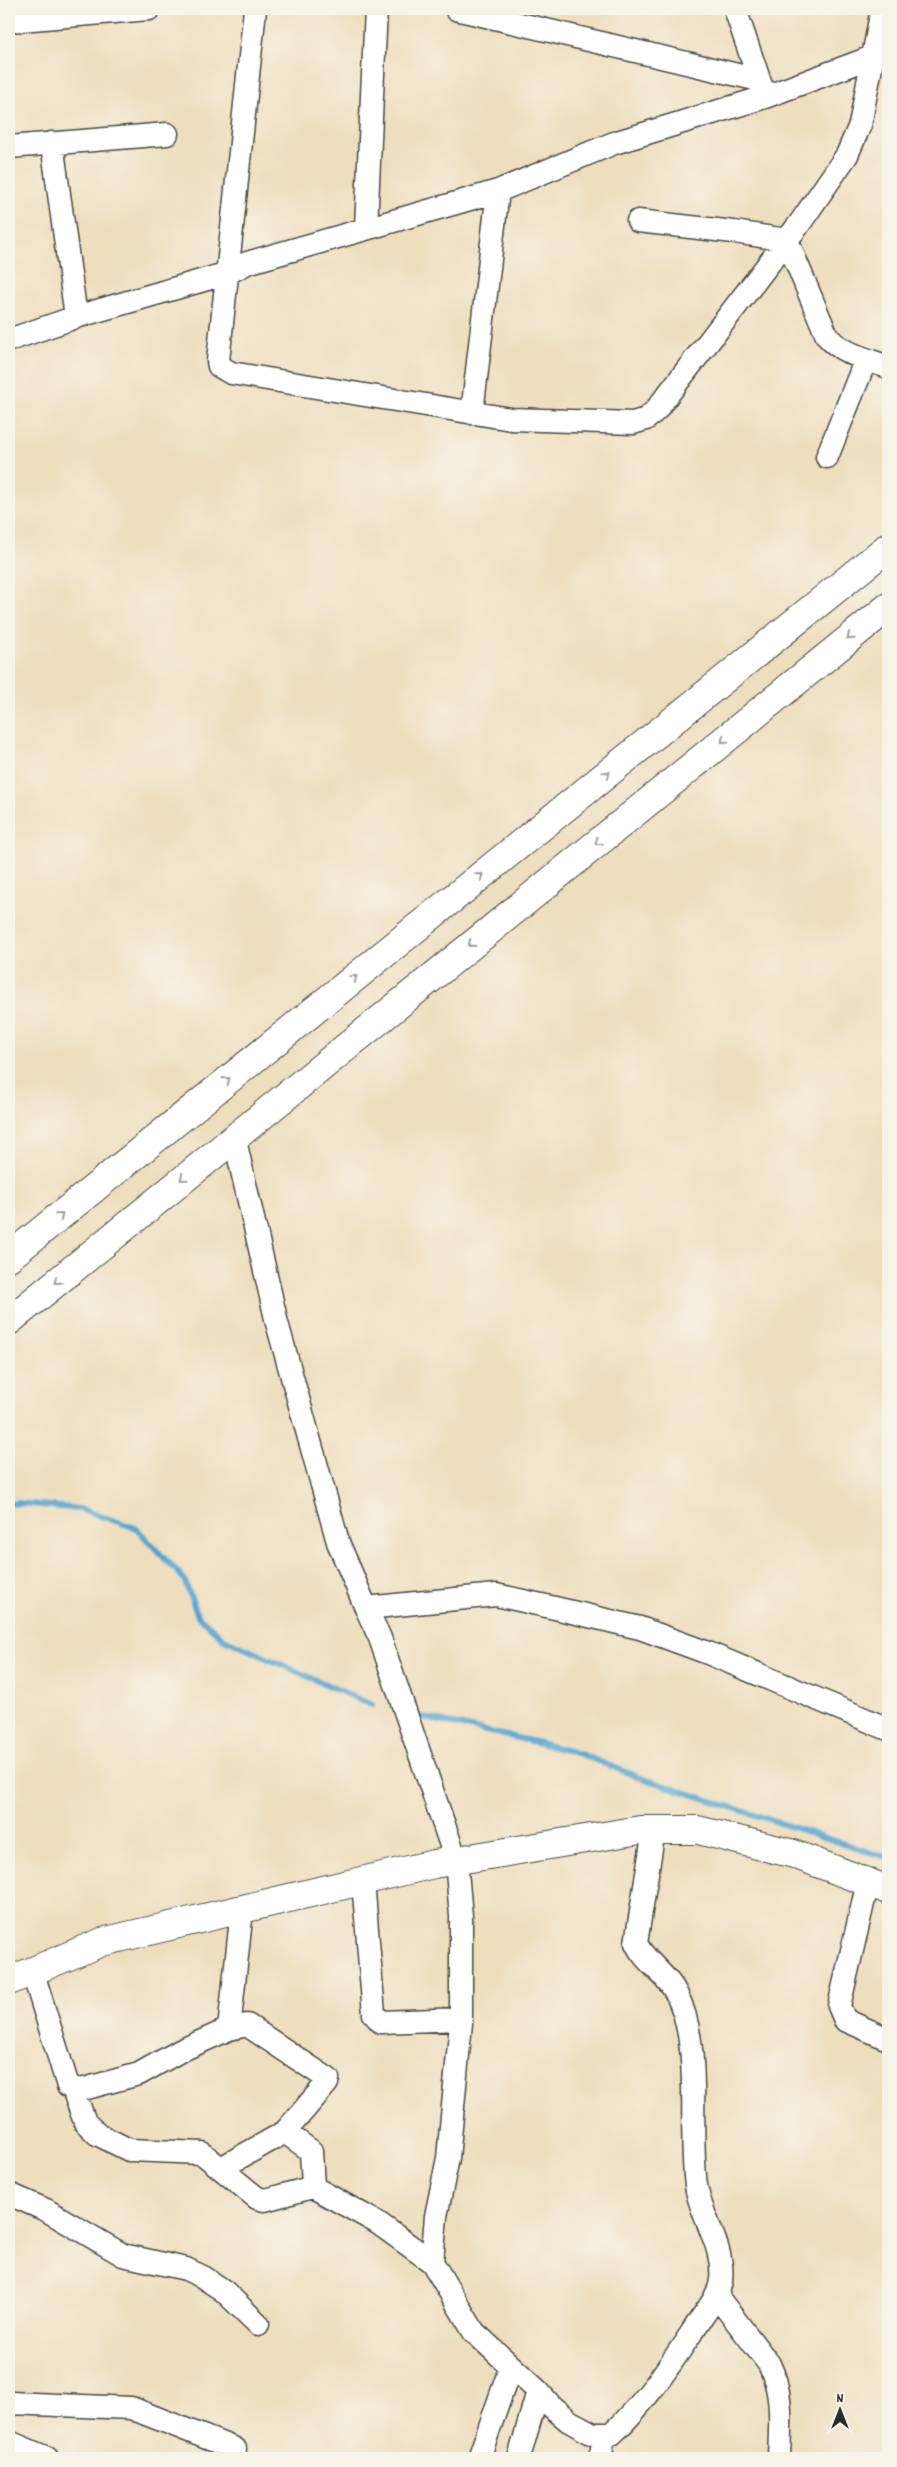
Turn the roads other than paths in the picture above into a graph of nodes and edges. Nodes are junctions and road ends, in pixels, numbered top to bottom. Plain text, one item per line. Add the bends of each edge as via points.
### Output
1 (149, 9) edge
2 (255, 9) edge
3 (376, 9) edge
4 (456, 9) edge
5 (735, 9) edge
6 (882, 9) edge
7 (9, 22) edge
8 (880, 54) edge
9 (762, 88) junction
10 (167, 134) dead end
11 (52, 143) junction
12 (9, 147) edge
13 (498, 191) junction
14 (638, 221) dead end
15 (366, 228) junction
16 (787, 240) junction
17 (228, 272) junction
18 (76, 317) junction
19 (9, 340) edge
20 (866, 359) junction
21 (888, 367) edge
22 (472, 413) junction
23 (827, 457) dead end
24 (888, 547) edge
25 (888, 607) edge
26 (227, 1142) junction
27 (9, 1257) edge
28 (9, 1321) edge
29 (366, 1608) junction
30 (888, 1729) edge
31 (654, 1830) junction
32 (456, 1860) junction
33 (363, 1881) junction
34 (878, 1886) edge
35 (242, 1910) junction
36 (21, 1976) edge
37 (462, 2019) junction
38 (229, 2029) junction
39 (888, 2039) edge
40 (73, 2089) junction
41 (285, 2132) junction
42 (221, 2168) junction
43 (313, 2187) junction
44 (9, 2194) edge
45 (432, 2262) junction
46 (716, 2295) junction
47 (258, 2324) dead end
48 (512, 2366) junction
49 (538, 2391) junction
50 (9, 2404) edge
51 (605, 2434) junction
52 (9, 2442) edge
53 (47, 2458) edge
54 (231, 2458) edge
55 (479, 2458) edge
56 (519, 2458) edge
57 (600, 2458) edge
58 (779, 2458) edge

1 - 7 street
2 - 17 street
3 - 15 street
4 - 9 street
5 - 9 street
6 - 8 street
8 - 9 street
8 - 16 street via 855,140
9 - 13 street via 614,143
10 - 11 street
11 - 12 street
11 - 18 street
13 - 15 street
13 - 22 street
14 - 16 street
15 - 17 street via 247,263
16 - 20 street via 828,336 834,344
16 - 22 street via 646,419 633,423 552,422
17 - 18 street
17 - 22 street via 218,361 224,371
18 - 19 street
20 - 21 street
20 - 23 street
27 -> 24 main road
25 -> 26 main road
26 -> 28 main road
26 - 29 street via 338,1542
29 - 30 street via 496,1595 555,1608 640,1628
29 - 32 street via 380,1638
31 - 32 main road
31 - 34 main road via 698,1830 794,1854
31 - 46 street via 636,1943 676,1993 687,2028 691,2054 696,2185 720,2264 721,2280
32 - 33 main road
32 - 37 street via 463,1946
33 - 35 main road
33 - 37 street via 376,2019 382,2022
34 - 39 street via 839,2006 845,2020
35 - 36 main road via 102,1942
35 - 38 street
36 - 40 street via 68,2086
37 - 45 street via 448,2158 436,2216
38 - 40 street via 139,2074
38 - 41 street via 247,2025 328,2079
40 - 42 street via 85,2122 97,2134 123,2148 202,2153
41 - 42 street
41 - 43 street via 311,2151
42 - 43 street via 257,2198 265,2200
43 - 45 street via 378,2223
44 - 47 street via 46,2210 123,2255 186,2269 203,2277 224,2291
45 - 48 street via 474,2332
46 - 51 street via 634,2414 612,2434
46 - 58 street via 775,2376 781,2401
48 - 49 street
48 - 55 street
49 - 51 street via 569,2421 593,2434
49 - 56 street
50 - 54 street via 131,2408 235,2449
51 - 57 street
52 - 53 street

